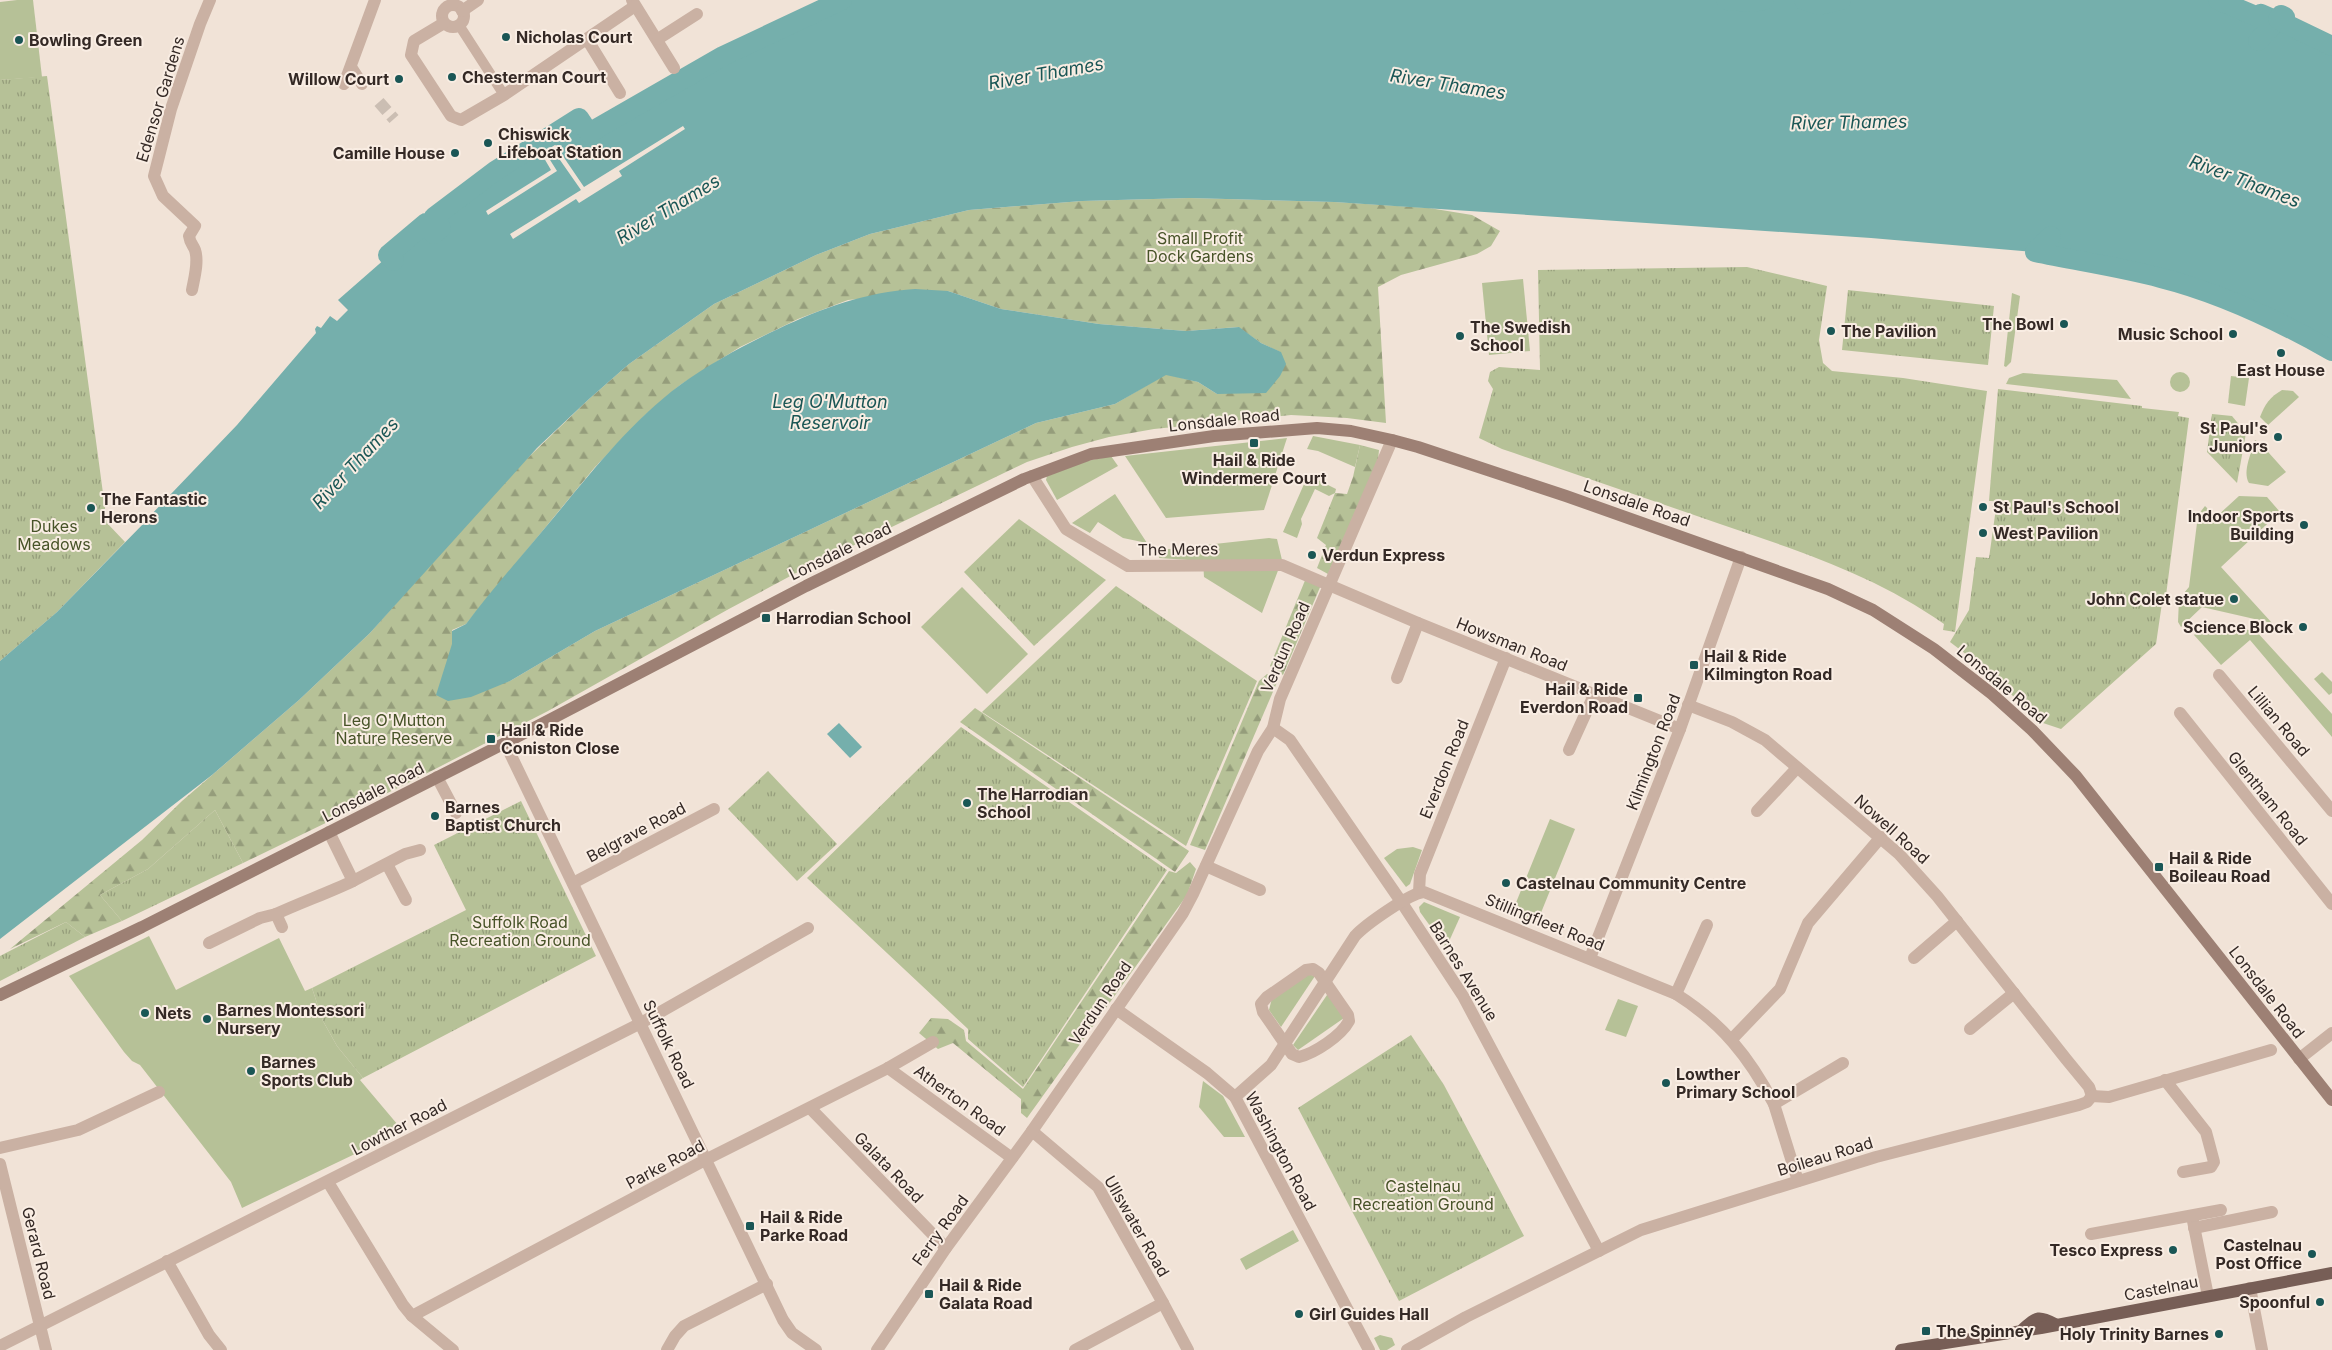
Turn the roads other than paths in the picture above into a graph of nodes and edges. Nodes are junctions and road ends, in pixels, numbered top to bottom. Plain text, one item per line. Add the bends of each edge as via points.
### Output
1 (210, 0) edge
2 (375, 0) edge
3 (478, 0) edge
4 (633, 3) edge
5 (445, 4) edge
6 (462, 11) junction
7 (697, 14) dead end
8 (444, 23) junction
9 (459, 25) junction
10 (587, 39) junction
11 (658, 39) junction
12 (351, 67) junction
13 (674, 68) dead end
14 (344, 84) dead end
15 (362, 84) dead end
16 (620, 93) dead end
17 (504, 95) junction
18 (192, 290) dead end
19 (1392, 440) junction
20 (1032, 476) junction
21 (1741, 557) junction
22 (1329, 587) junction
23 (1418, 623) junction
24 (1506, 658) junction
25 (2219, 675) dead end
26 (1397, 678) dead end
27 (1594, 695) junction
28 (1688, 705) junction
29 (2180, 713) dead end
30 (1273, 728) junction
31 (1680, 729) junction
32 (505, 743) junction
33 (1568, 750) dead end
34 (1797, 768) junction
35 (436, 778) junction
36 (714, 809) dead end
37 (1757, 811) dead end
38 (2332, 811) edge
39 (456, 813) dead end
40 (330, 832) junction
41 (1881, 837) junction
42 (420, 850) dead end
43 (388, 864) junction
44 (1206, 866) junction
45 (353, 881) junction
46 (573, 883) junction
47 (1260, 890) dead end
48 (1419, 892) junction
49 (406, 900) dead end
50 (1402, 903) junction
51 (2332, 904) edge
52 (276, 914) junction
53 (1957, 921) junction
54 (1707, 925) dead end
55 (282, 927) dead end
56 (808, 928) dead end
57 (209, 943) dead end
58 (1590, 958) junction
59 (1914, 958) dead end
60 (1324, 980) junction
61 (2014, 993) junction
62 (1676, 994) junction
63 (0, 995) edge
64 (1116, 1009) junction
65 (641, 1023) junction
66 (1970, 1029) dead end
67 (2332, 1033) edge
68 (1732, 1039) junction
69 (933, 1042) dead end
70 (1285, 1044) junction
71 (2271, 1050) dead end
72 (2299, 1059) junction
73 (1843, 1062) dead end
74 (888, 1068) junction
75 (2165, 1080) junction
76 (159, 1092) dead end
77 (2092, 1096) junction
78 (1236, 1097) junction
79 (2332, 1100) edge
80 (1774, 1104) junction
81 (810, 1108) junction
82 (1032, 1131) junction
83 (0, 1148) edge
84 (1012, 1158) junction
85 (707, 1159) junction
86 (0, 1164) edge
87 (2182, 1172) dead end
88 (1798, 1181) junction
89 (328, 1182) junction
90 (2221, 1210) dead end
91 (2272, 1212) dead end
92 (2193, 1222) junction
93 (2091, 1234) dead end
94 (946, 1248) junction
95 (1599, 1251) junction
96 (168, 1261) junction
97 (2332, 1273) edge
98 (767, 1284) junction
99 (2250, 1288) junction
100 (2208, 1296) junction
101 (1163, 1304) junction
102 (412, 1316) junction
103 (40, 1326) junction
104 (0, 1346) edge
105 (46, 1350) edge
106 (221, 1350) edge
107 (453, 1350) edge
108 (667, 1350) edge
109 (816, 1350) edge
110 (877, 1350) edge
111 (1075, 1350) edge
112 (1188, 1350) edge
113 (1369, 1350) edge
114 (1407, 1350) edge
115 (1901, 1350) edge
116 (2262, 1350) edge

1 - 18 street, Edensor Gardens via 171,108 154,176 163,196 195,226 189,236 195,250
2 - 12 street
3 - 6 street
4 - 10 street
4 - 11 street
5 - 6 street
5 - 8 street
6 - 9 street via 463,20
7 - 11 street
8 - 9 street via 453,27
8 - 17 street via 414,41 411,55 451,116 461,120 467,118
9 - 17 street
10 - 16 street
10 - 17 street
11 - 13 street
12 - 14 street
12 - 15 street
19 - 20 main road, Lonsdale Road via 1317,428 1214,436 1091,454
19 - 21 main road, Lonsdale Road via 1418,446
19 - 22 street, Verdun Road
20 - 22 street, The Meres via 1066,529 1128,566 1282,565
20 - 32 main road, Lonsdale Road via 806,586
21 - 28 street, Kilmington Road
21 - 72 main road, Lonsdale Road via 1874,610 1934,649 1992,694 2076,776
22 - 23 street, Howsman Road
22 - 30 street, Verdun Road via 1280,699
23 - 24 street, Howsman Road
23 - 26 street
24 - 27 street, Howsman Road
24 - 48 street, Everdon Road via 1420,874
25 - 38 street, Lillian Road
27 - 31 street, Howsman Road
27 - 33 street
28 - 31 street, Kilmington Road
28 - 34 street, Nowell Road via 1757,735
29 - 51 street, Glentham Road
30 - 44 street, Verdun Road via 1258,751
30 - 50 street, Barnes Avenue via 1290,740
31 - 58 street, Kilmington Road
32 - 35 main road, Lonsdale Road
32 - 46 street, Suffolk Road
34 - 37 street
34 - 41 street, Nowell Road
35 - 39 street
35 - 40 main road, Lonsdale Road
36 - 46 street, Belgrave Road
40 - 45 street
40 - 63 main road, Lonsdale Road
41 - 53 street, Nowell Road via 1919,874
41 - 68 street via 1808,923 1780,989
42 - 43 street
43 - 45 street
43 - 49 street
44 - 47 street
44 - 64 street, Verdun Road via 1183,913
45 - 52 street
46 - 65 street, Suffolk Road
48 - 50 street
48 - 58 street, Stillingfleet Road via 1428,892
50 - 60 street via 1361,930
50 - 95 street, Barnes Avenue via 1463,996
52 - 55 street
52 - 57 street via 260,918
53 - 59 street
53 - 61 street, Nowell Road
54 - 62 street
56 - 65 street, Lowther Road
58 - 62 street, Stillingfleet Road
60 - 70 street
60 - 70 street via 1313,969 1306,970 1261,1004
60 - 70 street via 1348,1015 1345,1029 1299,1058
61 - 66 street
61 - 77 street, Nowell Road
62 - 68 street, Stillingfleet Road
64 - 78 street, Washington Road
64 - 82 street, Verdun Road
65 - 85 street, Suffolk Road
65 - 89 street, Lowther Road
67 - 72 street
68 - 80 street, Stillingfleet Road via 1755,1069
69 - 74 street, Parke Road
70 - 78 street via 1271,1065
71 - 75 street, Boileau Road
72 - 79 main road, Lonsdale Road
73 - 80 street
74 - 81 street, Parke Road
74 - 84 street, Atherton Road
75 - 77 street, Boileau Road via 2109,1097
75 - 87 street via 2206,1132 2214,1162 2210,1167
76 - 83 street via 78,1130
77 - 88 street, Boileau Road via 2079,1105 1876,1157
78 - 113 street, Washington Road
80 - 88 street, Stillingfleet Road
81 - 85 street, Parke Road
81 - 94 street, Galata Road
82 - 84 street, Ferry Road
82 - 101 street, Ullswater Road via 1098,1187
84 - 94 street, Ferry Road
85 - 98 street, Suffolk Road
85 - 102 street, Parke Road
86 - 103 street, Gerard Road
88 - 95 street, Boileau Road via 1641,1230
89 - 96 street, Lowther Road
89 - 102 street
90 - 92 street
91 - 92 street
92 - 93 street
92 - 100 street
94 - 110 street, Ferry Road
95 - 114 street, Boileau Road
96 - 103 street, Lowther Road
96 - 106 street via 209,1335
97 - 99 main road, Castelnau
98 - 108 street via 684,1326
98 - 109 street, Suffolk Road via 787,1327
99 - 100 main road, Castelnau
99 - 116 street
100 - 115 main road, Castelnau via 2055,1324 2043,1318 2035,1319 2023,1329
101 - 111 street, Ullswater Road
101 - 112 street, Ullswater Road
102 - 107 street
103 - 104 street, Lowther Road
103 - 105 street, Gerard Road

